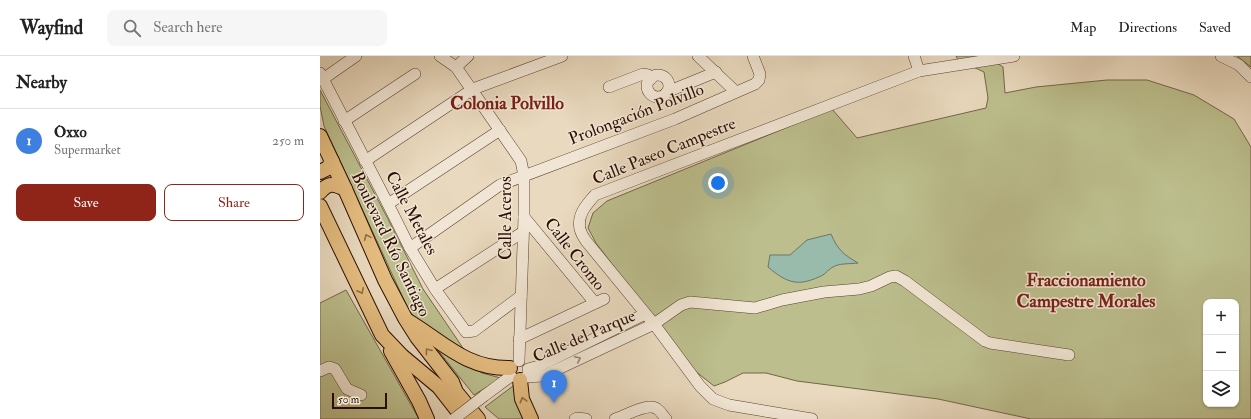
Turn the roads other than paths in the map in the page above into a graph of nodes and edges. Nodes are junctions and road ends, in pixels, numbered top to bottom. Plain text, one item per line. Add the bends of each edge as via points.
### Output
1 (356, 56) edge
2 (440, 56) edge
3 (468, 56) edge
4 (562, 56) edge
5 (698, 56) edge
6 (753, 56) edge
7 (914, 56) edge
8 (1014, 56) edge
9 (1221, 56) edge
10 (456, 67) junction
11 (919, 71) junction
12 (716, 72) junction
13 (415, 74) dead end
14 (322, 76) edge
15 (1251, 77) edge
16 (650, 79) junction
17 (609, 87) dead end
18 (473, 89) junction
19 (667, 92) junction
20 (736, 92) junction
21 (344, 121) junction
22 (500, 130) junction
23 (321, 136) edge
24 (332, 161) junction
25 (365, 161) junction
26 (320, 172) edge
27 (524, 176) junction
28 (345, 188) junction
29 (320, 192) edge
30 (388, 204) junction
31 (320, 206) edge
32 (524, 217) junction
33 (523, 232) junction
34 (410, 248) junction
35 (435, 289) junction
36 (521, 296) junction
37 (645, 314) junction
38 (405, 318) junction
39 (654, 324) junction
40 (382, 335) junction
41 (596, 338) junction
42 (519, 339) junction
43 (601, 348) junction
44 (1069, 355) dead end
45 (418, 370) junction
46 (320, 371) edge
47 (519, 372) junction
48 (452, 382) junction
49 (361, 395) dead end
50 (427, 419) edge
51 (453, 419) edge
52 (464, 419) edge
53 (478, 419) edge
54 (487, 419) edge
55 (531, 419) edge
56 (574, 419) edge
57 (586, 419) edge
58 (614, 419) edge
59 (666, 419) edge
60 (812, 419) edge

1 - 14 street
2 - 10 street, Calle Aceros
3 - 10 street
4 - 18 street, Calle Metales
5 - 12 street
6 - 20 street, Prolongación Polvillo via 760,74 759,80
7 - 11 street
8 - 11 street, Calle Paseo Campestre
9 - 15 street via 1239,65
10 - 18 street, Calle Aceros
11 - 37 street, Calle Paseo Campestre via 595,195 586,204 580,216 580,229 586,241
12 - 19 street
12 - 20 street
13 - 21 street
14 - 21 street
16 - 17 street via 644,74
16 - 19 street via 656,76 666,79 669,85
16 - 19 street via 648,88 651,94 662,96
18 - 22 street, Calle Aceros
18 - 25 street, Calle Metales
20 - 27 street, Prolongación Polvillo via 675,119
21 - 25 street
22 - 27 street, Calle Aceros via 521,160
22 - 30 street
23 - 24 main road, Boulevard Río Santiago
24 - 26 main road via 328,168
24 - 28 main road, Boulevard Río Santiago
25 - 30 street, Calle Metales
27 - 32 street, Calle Aceros
27 - 34 street, Prolongación Polvillo via 500,185
28 - 29 main road via 327,186
38 -> 28 main road, Boulevard Río Santiago via 385,280
30 - 34 street, Calle Metales
31 -> 40 main road
32 - 33 street, Calle Aceros
32 - 42 street, Calle Cromo via 600,301
33 - 35 street
33 - 36 street, Calle Aceros
34 - 35 street, Calle Metales
35 - 36 street, Calle Metales via 466,332 474,331
36 - 42 street, Calle Aceros
37 - 39 street, Calle Paseo Campestre
37 - 41 street, Calle del Parque
38 - 47 main road via 473,362
48 -> 38 main road, Boulevard Río Santiago
39 - 43 street, Calle del Parque
39 - 44 street, Calle del Parque via 681,305 690,302 755,308 824,292 859,289 896,276 985,341
39 - 60 street, Calle Paseo Campestre via 700,386 714,398 729,405
40 - 45 main road
40 - 50 main road
41 - 43 street
41 - 47 street, Calle del Parque via 539,366
42 - 47 street, Calle Aceros
47 -> 43 street, Calle del Parque via 543,376
45 - 51 main road via 429,390
45 - 52 main road via 438,387
46 - 49 street via 329,367 335,369 346,389
47 - 51 street, bridge
55 -> 47 main road via 522,398
48 - 53 main road, Boulevard Río Santiago via 456,392
48 - 54 main road, Boulevard Río Santiago
56 - 57 street
58 - 59 street via 652,407 658,409

